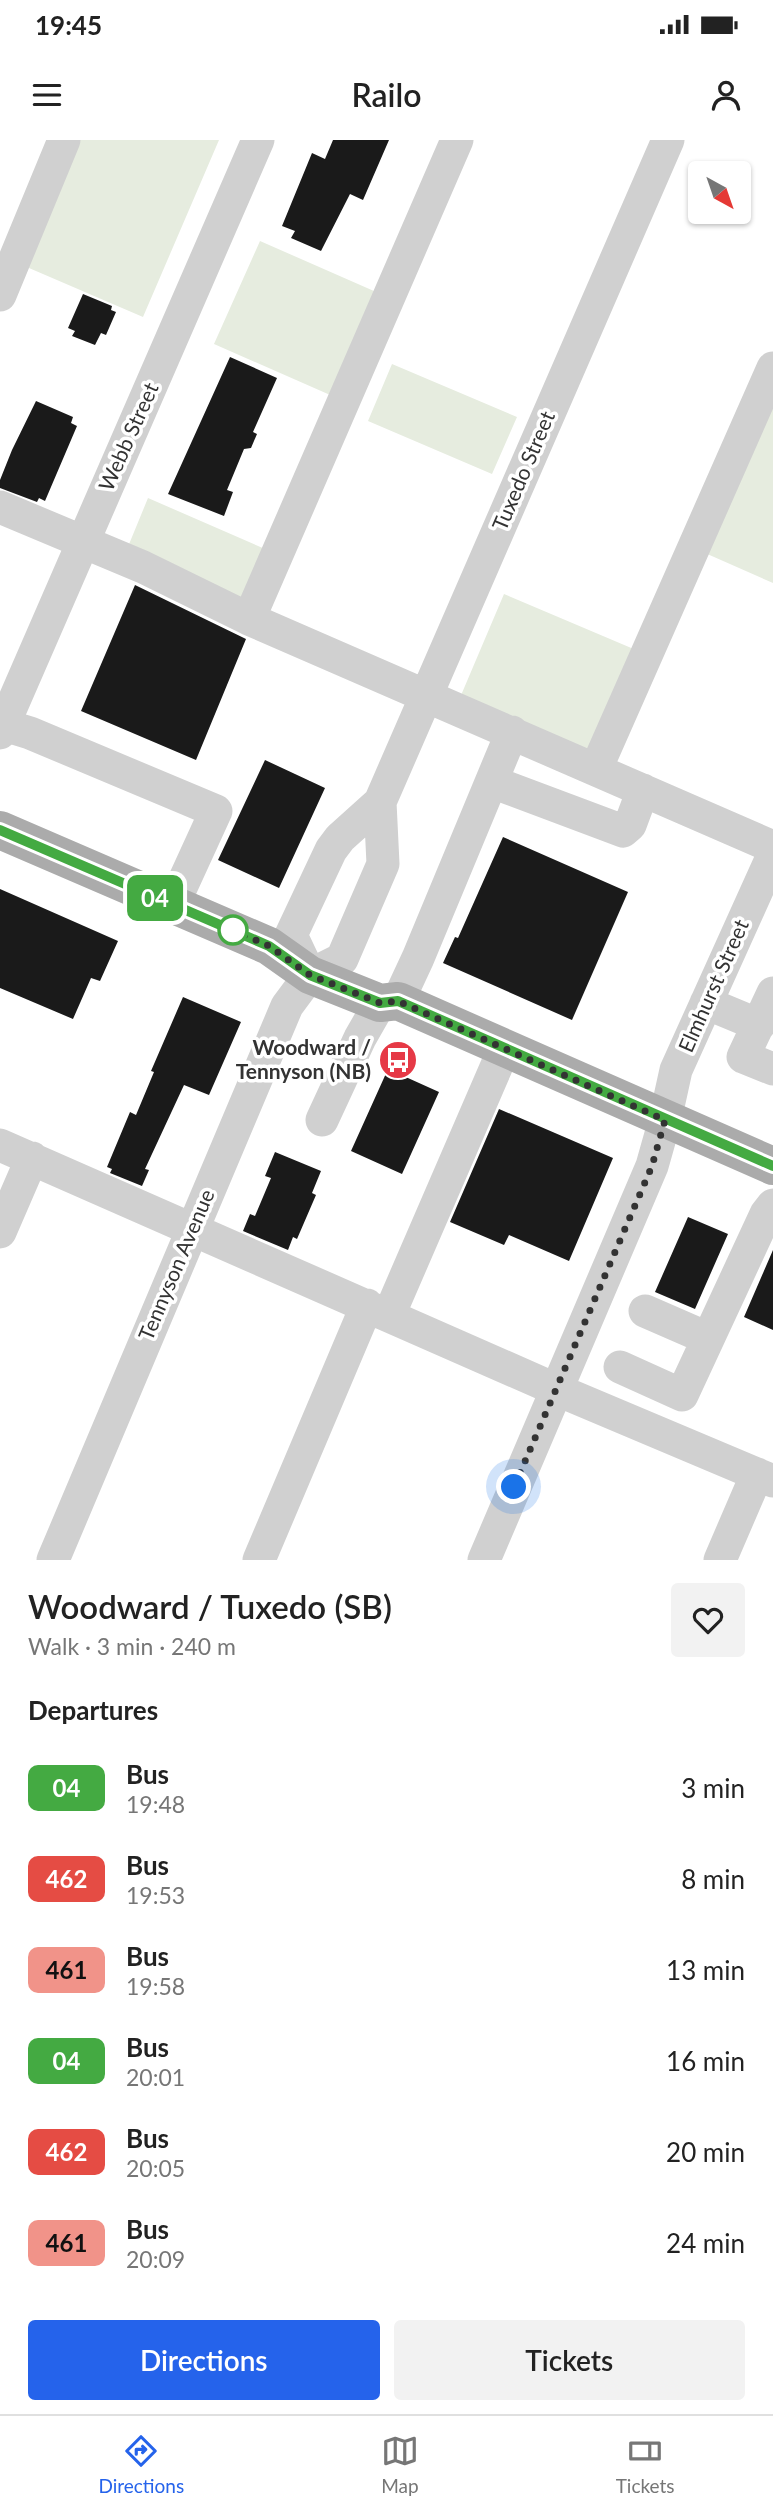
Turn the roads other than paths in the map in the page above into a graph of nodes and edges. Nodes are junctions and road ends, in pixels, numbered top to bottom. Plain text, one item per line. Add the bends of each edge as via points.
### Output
1 (64, 140) edge
2 (258, 140) edge
3 (457, 140) edge
4 (668, 140) edge
5 (0, 295) edge
6 (773, 368) edge
7 (0, 507) edge
8 (83, 542) junction
9 (249, 619) junction
10 (427, 694) junction
11 (2, 729) edge
12 (512, 732) junction
13 (596, 769) junction
14 (492, 782) junction
15 (643, 790) junction
16 (380, 802) junction
17 (0, 830) edge
18 (773, 847) edge
19 (773, 855) edge
20 (173, 905) junction
21 (310, 975) junction
22 (773, 993) edge
23 (389, 1002) junction
24 (706, 1003) junction
25 (758, 1024) junction
26 (504, 1049) junction
27 (773, 1069) edge
28 (322, 1120) dead end
29 (668, 1121) junction
30 (0, 1145) edge
31 (32, 1158) junction
32 (773, 1166) edge
33 (773, 1205) edge
34 (191, 1230) junction
35 (0, 1232) edge
36 (378, 1310) junction
37 (645, 1311) dead end
38 (707, 1338) junction
39 (620, 1367) dead end
40 (555, 1389) junction
41 (765, 1478) edge
42 (53, 1560) edge
43 (259, 1560) edge
44 (484, 1560) edge
45 (720, 1560) edge

1 - 5 street
2 - 8 street, Webb Street
3 - 9 street
4 - 10 street, Tuxedo Street
6 - 13 street
7 - 8 street
8 - 9 street
8 - 11 street, Webb Street
9 - 10 street
10 - 12 street
10 - 16 street, Tuxedo Street
11 - 20 street via 30,733 216,811
12 - 13 street
12 - 14 street
13 - 15 street
14 - 15 street via 623,831 630,825
14 - 23 street via 418,958
15 - 18 street
16 - 21 street, Tuxedo Street via 383,864 377,879 342,959
16 - 21 street, Tuxedo Street via 331,850 291,935
17 - 20 main road
19 - 24 street, Elmhurst Street
20 - 21 main road via 269,946
21 - 23 main road
21 - 34 street, Tennyson Avenue via 287,1006
22 - 25 street
23 - 26 main road
23 - 28 street via 360,1038
24 - 25 street
24 - 29 street, Elmhurst Street via 676,1070
25 - 27 street via 743,1057
26 - 29 main road
26 - 36 street
29 - 32 main road
29 - 40 street, Elmhurst Street
30 - 31 street
31 - 34 street
31 - 35 street
33 - 38 street
34 - 36 street
34 - 42 street, Tennyson Avenue
36 - 40 street
36 - 43 street
37 - 38 street
38 - 39 street via 682,1395
40 - 41 street
40 - 44 street, Elmhurst Street
41 - 45 street

